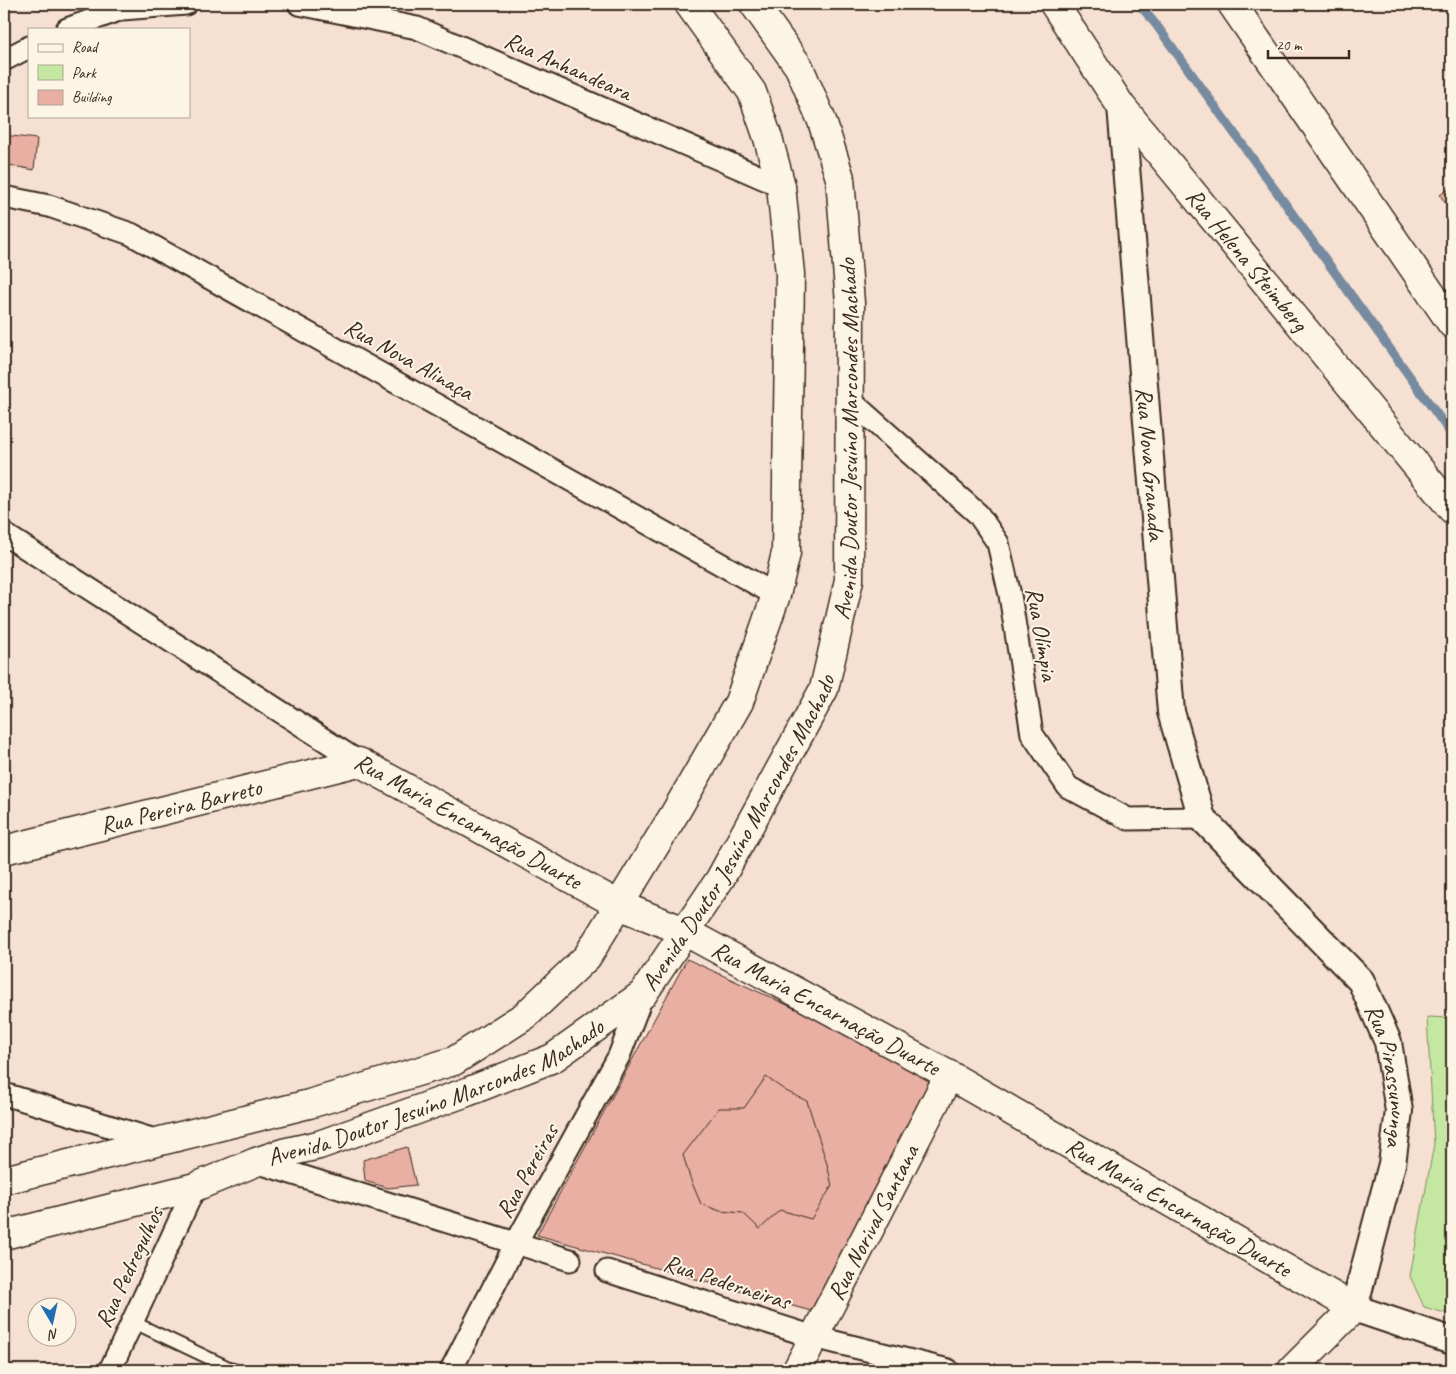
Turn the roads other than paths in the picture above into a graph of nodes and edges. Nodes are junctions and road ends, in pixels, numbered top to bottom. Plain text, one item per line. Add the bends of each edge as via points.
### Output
1 (186, 4) edge
2 (299, 4) edge
3 (689, 4) edge
4 (754, 4) edge
5 (1054, 4) edge
6 (1232, 4) edge
7 (70, 28) edge
8 (28, 48) edge
9 (4, 60) edge
10 (1121, 106) junction
11 (781, 186) junction
12 (4, 197) edge
13 (1452, 324) edge
14 (851, 401) junction
15 (1452, 509) edge
16 (4, 534) edge
17 (776, 595) junction
18 (360, 762) junction
19 (1202, 818) junction
20 (4, 850) edge
21 (619, 905) junction
22 (684, 930) junction
23 (643, 994) junction
24 (950, 1075) junction
25 (4, 1094) edge
26 (158, 1141) junction
27 (256, 1162) junction
28 (4, 1180) edge
29 (196, 1187) junction
30 (4, 1235) edge
31 (516, 1244) junction
32 (570, 1260) dead end
33 (607, 1271) dead end
34 (1354, 1308) junction
35 (133, 1322) junction
36 (814, 1336) junction
37 (1452, 1342) edge
38 (110, 1370) edge
39 (234, 1370) edge
40 (451, 1370) edge
41 (797, 1370) edge
42 (948, 1370) edge
43 (1292, 1370) edge

1 - 7 street via 122,9
2 - 11 street, Rua Anhandeara via 417,28
3 - 11 main road, Avenida Doutor Jesuíno Marcondes Machado via 752,92
4 - 14 main road, Avenida Doutor Jesuíno Marcondes Machado via 800,67 840,178 850,303
5 - 10 main road, Rua Helena Steimberg
6 - 13 main road
8 - 9 street
10 - 15 main road, Rua Helena Steimberg
10 - 19 street, Rua Nova Granada via 1171,712
11 - 17 main road, Avenida Doutor Jesuíno Marcondes Machado via 790,274 786,552
12 - 17 street, Rua Nova Alinaça via 50,206 131,234
14 - 19 street, Rua Olímpia via 978,514 998,543 1010,595 1032,734 1068,787 1128,819
14 - 22 main road, Avenida Doutor Jesuíno Marcondes Machado via 849,580 824,688 720,878
16 - 18 street, Rua Maria Encarnação Duarte
17 - 21 main road, Avenida Doutor Jesuíno Marcondes Machado via 739,702
18 - 20 main road, Rua Pereira Barreto
18 - 21 main road, Rua Maria Encarnação Duarte
19 - 34 street, Rua Pirassununga via 1361,982 1388,1042 1399,1111 1392,1164
21 - 22 main road, Rua Maria Encarnação Duarte
21 - 26 main road, Avenida Doutor Jesuíno Marcondes Machado via 587,957 526,1015 454,1061 309,1104
22 - 23 main road, Avenida Doutor Jesuíno Marcondes Machado
22 - 24 main road, Rua Maria Encarnação Duarte
23 - 27 main road, Avenida Doutor Jesuíno Marcondes Machado via 553,1058 319,1145
23 - 31 street, Rua Pereiras via 619,1056
24 - 34 main road, Rua Maria Encarnação Duarte
24 - 36 main road, Rua Norival Santana
25 - 26 street
26 - 28 main road, Avenida Doutor Jesuíno Marcondes Machado
27 - 29 main road, Avenida Doutor Jesuíno Marcondes Machado
27 - 31 street
29 - 30 main road, Avenida Doutor Jesuíno Marcondes Machado
29 - 35 street, Rua Pedregulhos
31 - 32 street
31 - 40 street, Rua Pereiras
33 - 36 street, Rua Pederneiras
34 - 37 street, Rua Maria Encarnação Duarte
34 - 43 main road
35 - 38 street, Rua Pedregulhos
35 - 39 lane
36 - 41 main road, Rua Norival Santana
36 - 42 street, Rua Pederneiras

